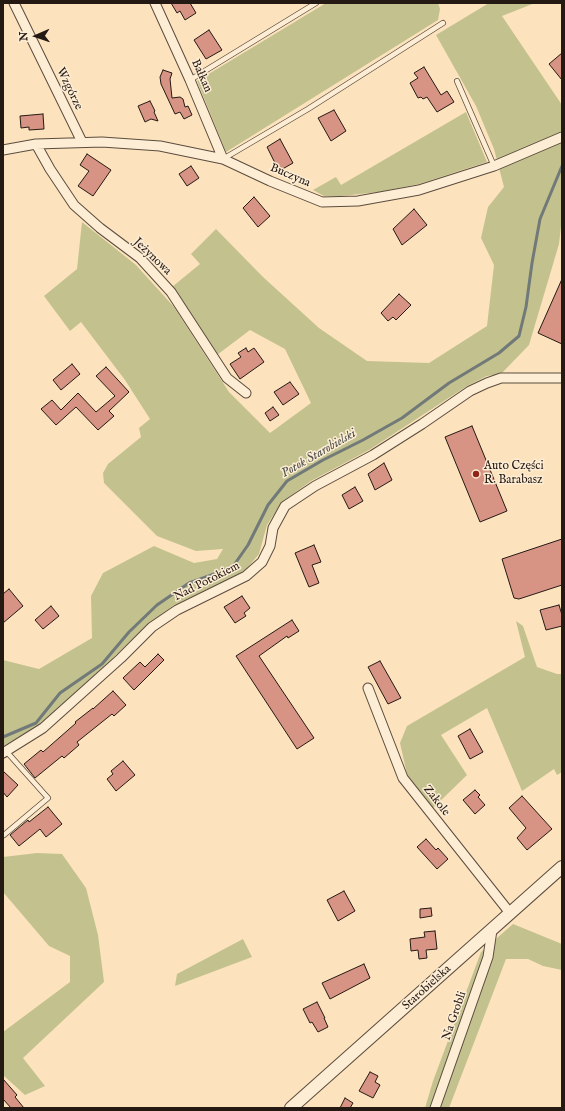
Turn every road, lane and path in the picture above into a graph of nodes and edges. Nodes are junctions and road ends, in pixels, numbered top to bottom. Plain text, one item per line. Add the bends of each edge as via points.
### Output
1 (14, 3) edge
2 (155, 3) edge
3 (316, 3) edge
4 (443, 23) dead end
5 (190, 80) junction
6 (458, 81) dead end
7 (562, 137) edge
8 (82, 142) junction
9 (36, 144) junction
10 (3, 150) edge
11 (223, 159) junction
12 (494, 166) junction
13 (562, 378) edge
14 (246, 392) dead end
15 (368, 688) dead end
16 (5, 752) edge
17 (4, 835) dead end
18 (562, 867) edge
19 (510, 914) junction
20 (492, 930) junction
21 (291, 1108) edge
22 (435, 1108) edge

1 - 8 street, Wzgórze
2 - 5 street, Bałkan
3 - 5 lane
4 - 11 lane via 308,109
5 - 11 street, Bałkan
6 - 12 lane
7 - 12 street, Buczyna
8 - 9 street, Buczyna
8 - 11 street, Buczyna via 160,146
9 - 10 street, Buczyna
9 - 14 street, Jeżynowa via 74,205 140,258 171,292 227,378
11 - 12 street, Buczyna via 322,202 358,201 419,190
13 - 16 street, Nad Potokiem via 501,378 487,383 470,391 372,455 314,486 285,506 273,528 270,546 262,562 246,576 177,610 152,627 43,728
15 - 19 street, Zakole via 403,778
16 - 17 lane via 48,798
18 - 19 street, Starobielska
19 - 20 street, Starobielska
20 - 21 street, Starobielska
20 - 22 street, Na Grobli via 488,957

